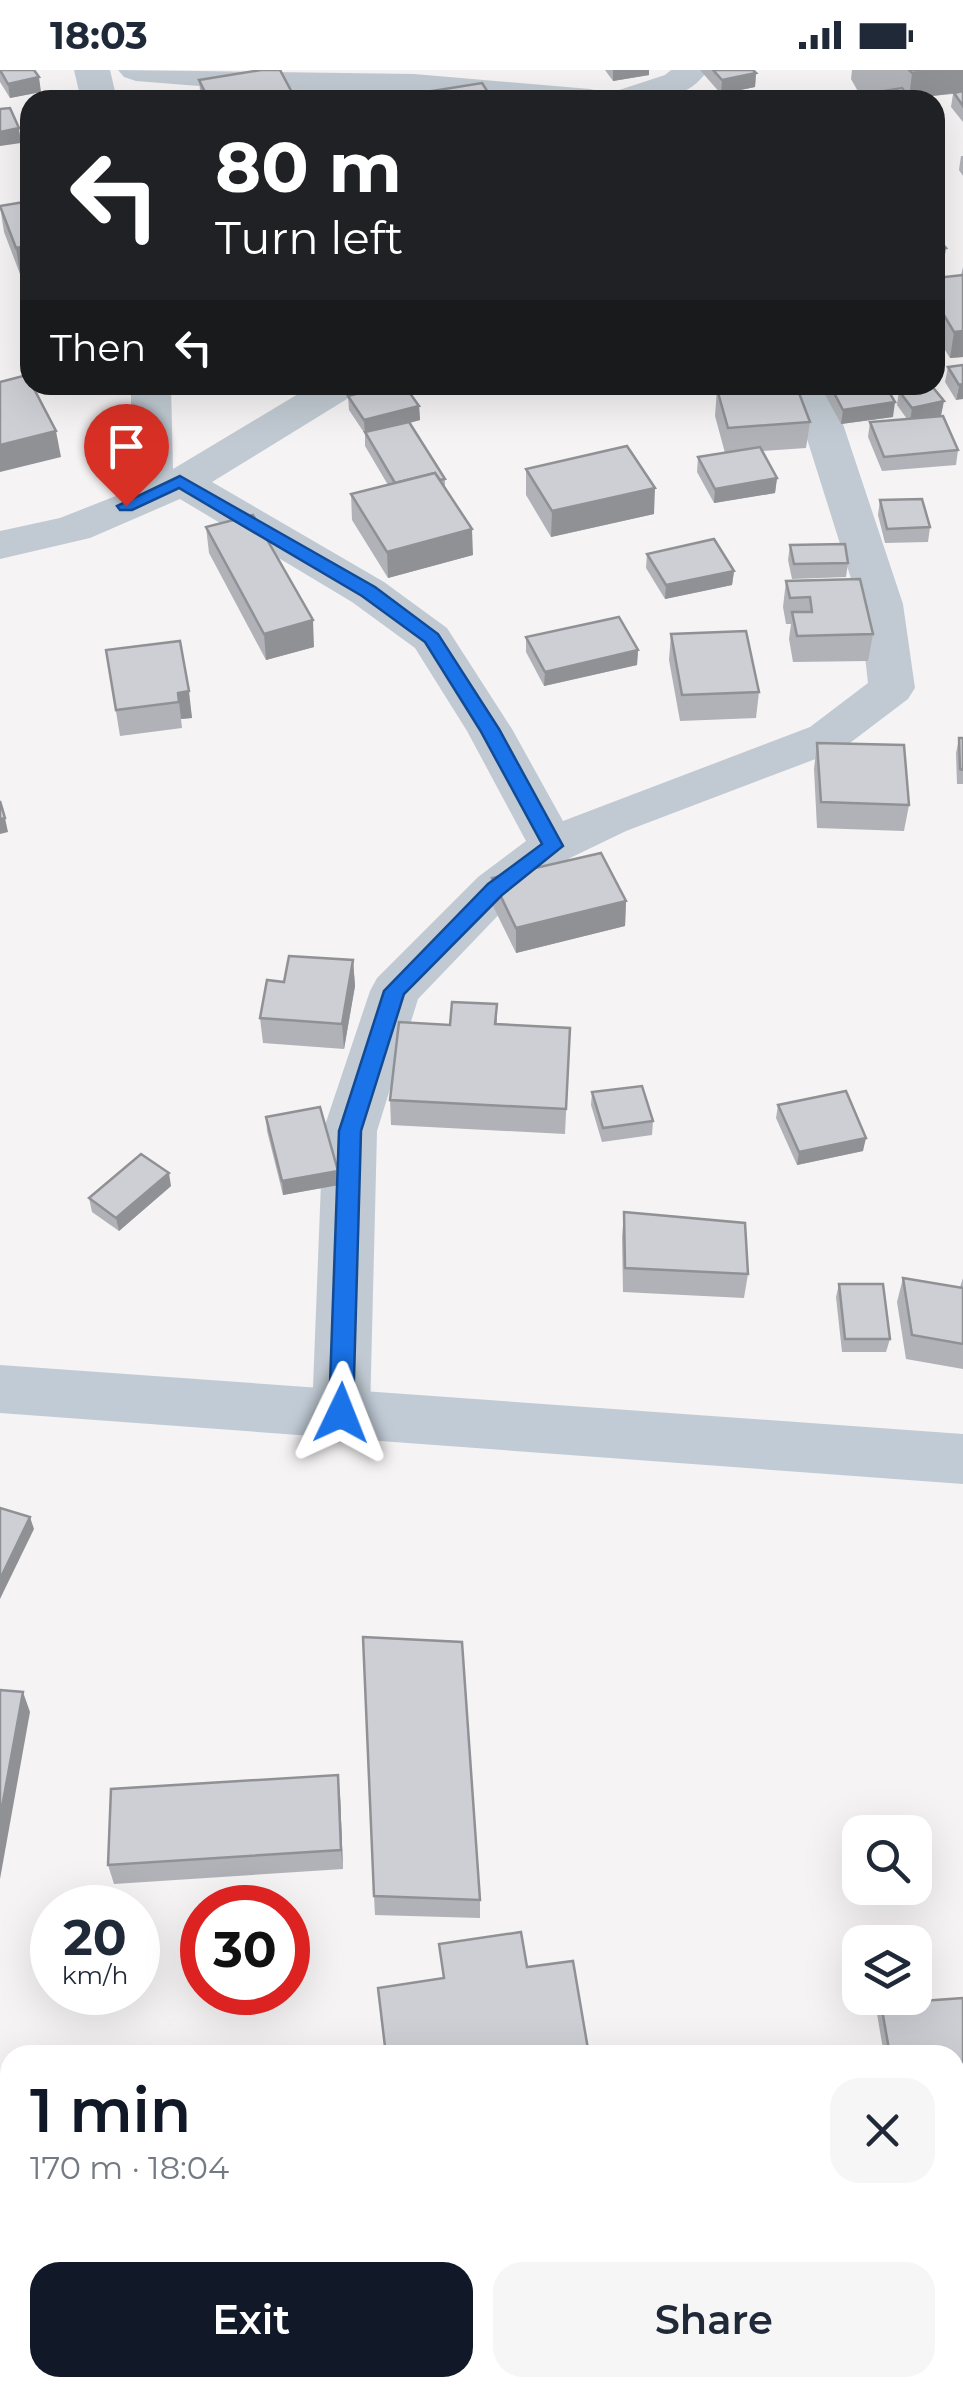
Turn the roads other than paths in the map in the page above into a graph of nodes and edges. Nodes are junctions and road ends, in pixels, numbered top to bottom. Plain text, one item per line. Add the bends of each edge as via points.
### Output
1 (136, 70) edge
2 (473, 90) edge
3 (152, 395) edge
4 (325, 395) edge
5 (813, 395) edge
6 (166, 488) junction
7 (0, 546) edge
8 (553, 846) junction
9 (0, 1389) edge
10 (341, 1413) junction
11 (963, 1459) edge

1 - 2 street
3 - 6 street
4 - 6 street
5 - 8 street via 881,604 892,688 826,738
6 - 7 street via 75,528
6 - 8 street via 368,592 432,638
8 - 10 street via 495,890 394,991 350,1131
9 - 10 main road
10 - 11 main road

